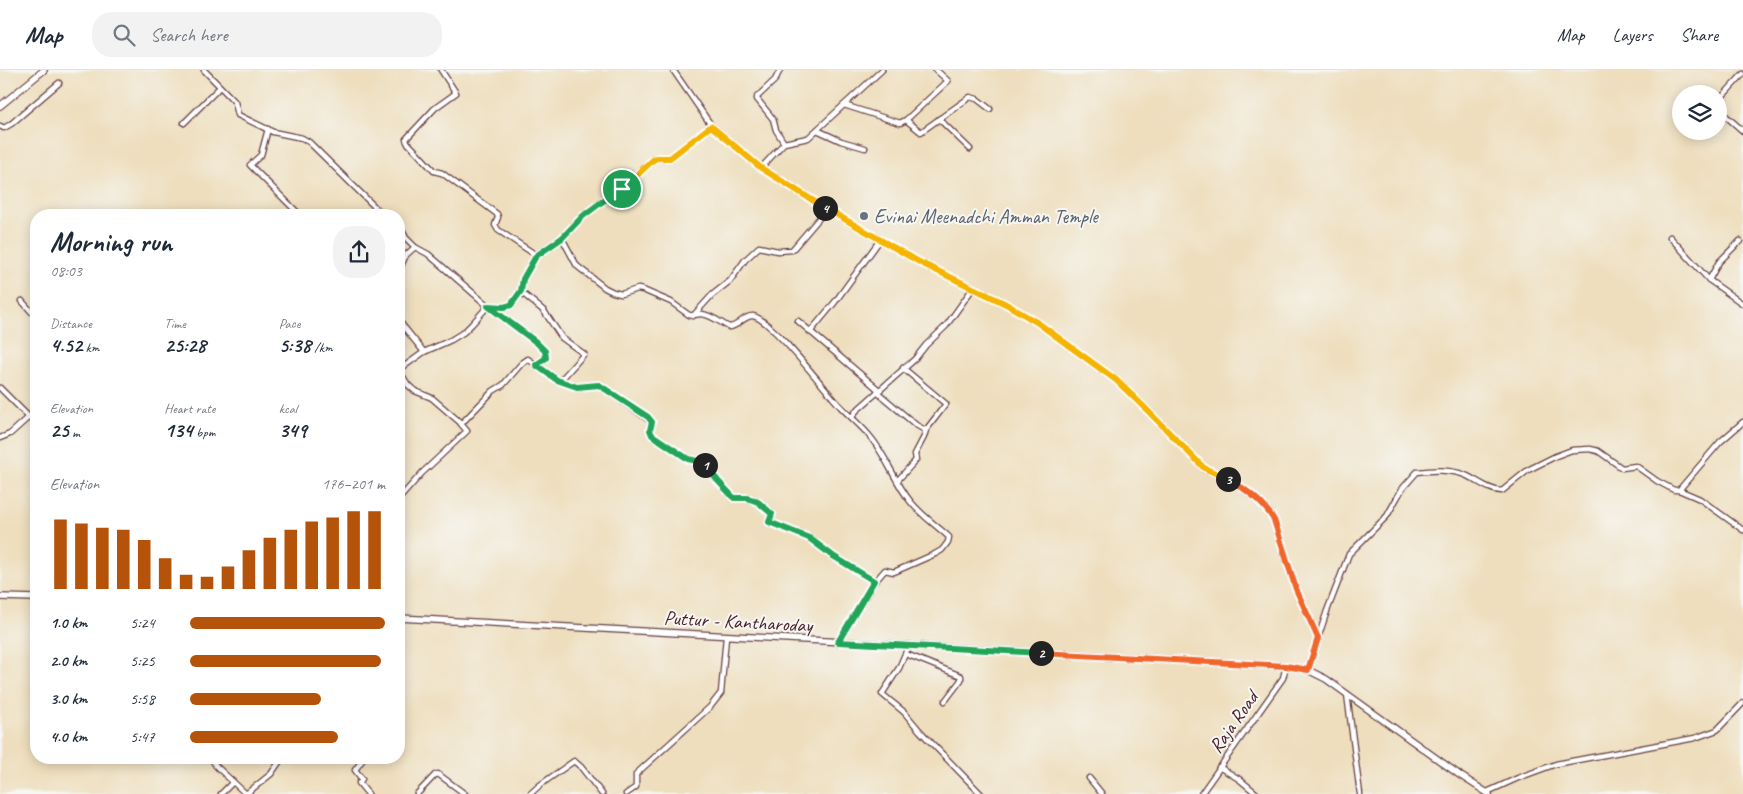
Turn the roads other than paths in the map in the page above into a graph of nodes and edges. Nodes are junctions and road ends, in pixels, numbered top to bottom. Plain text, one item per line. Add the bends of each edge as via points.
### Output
1 (44, 70) edge
2 (204, 70) edge
3 (441, 70) edge
4 (673, 70) edge
5 (780, 70) edge
6 (882, 70) edge
7 (936, 70) edge
8 (1743, 74) edge
9 (59, 83) dead end
10 (220, 87) junction
11 (1727, 91) edge
12 (844, 105) junction
13 (0, 106) edge
14 (990, 109) dead end
15 (1727, 117) edge
16 (939, 119) junction
17 (906, 120) junction
18 (184, 123) dead end
19 (0, 126) edge
20 (711, 126) junction
21 (268, 129) junction
22 (817, 130) junction
23 (1743, 131) edge
24 (784, 143) junction
25 (865, 148) dead end
26 (970, 148) dead end
27 (761, 168) junction
28 (294, 209) edge
29 (377, 209) edge
30 (827, 209) junction
31 (405, 236) edge
32 (1670, 237) dead end
33 (562, 238) junction
34 (880, 240) junction
35 (1740, 242) dead end
36 (414, 247) junction
37 (536, 256) junction
38 (405, 257) edge
39 (1709, 280) junction
40 (973, 288) junction
41 (521, 292) junction
42 (22, 301) dead end
43 (1743, 304) edge
44 (488, 306) junction
45 (30, 310) edge
46 (692, 316) junction
47 (798, 321) dead end
48 (405, 328) edge
49 (810, 332) junction
50 (424, 352) junction
51 (536, 365) junction
52 (405, 366) edge
53 (903, 368) junction
54 (405, 380) edge
55 (560, 381) junction
56 (0, 388) edge
57 (878, 391) junction
58 (29, 417) joint
59 (852, 417) junction
60 (1743, 422) edge
61 (462, 424) junction
62 (925, 430) dead end
63 (0, 438) edge
64 (898, 480) junction
65 (1679, 490) junction
66 (405, 492) edge
67 (1743, 530) edge
68 (874, 581) junction
69 (0, 597) edge
70 (30, 598) edge
71 (405, 618) edge
72 (726, 637) junction
73 (1318, 638) junction
74 (838, 642) junction
75 (909, 646) junction
76 (906, 654) junction
77 (1286, 666) junction
78 (1308, 670) junction
79 (1347, 694) junction
80 (945, 700) dead end
81 (1743, 703) edge
82 (214, 764) edge
83 (278, 764) edge
84 (359, 764) edge
85 (1219, 767) junction
86 (1089, 778) dead end
87 (233, 782) junction
88 (1488, 793) edge
89 (221, 794) edge
90 (368, 794) edge
91 (417, 794) edge
92 (465, 794) edge
93 (530, 794) edge
94 (602, 794) edge
95 (626, 794) edge
96 (981, 794) edge
97 (1102, 794) edge
98 (1200, 794) edge
99 (1257, 794) edge
100 (1360, 794) edge

1 - 13 main road
2 - 10 street
3 - 37 street via 456,93 435,108 413,130 407,142 434,171 442,173 498,214 495,225 498,230
4 - 20 street
5 - 24 street via 757,99 773,119
6 - 12 street
7 - 17 street via 948,81
8 - 11 street
9 - 19 street via 11,124 4,128
10 - 18 street
10 - 21 street via 235,102 238,115
12 - 17 street via 896,123
12 - 22 street
14 - 16 street via 977,98 970,97
15 - 23 street
16 - 17 street via 921,132
16 - 26 street
20 - 27 street
20 - 33 street via 670,158 653,160 622,189 583,216
21 - 28 street via 260,155 250,165
21 - 29 street via 309,142
22 - 24 street via 808,138
22 - 25 street
24 - 27 street
27 - 30 street
30 - 34 street
30 - 46 street via 792,250 759,247 730,281
31 - 36 street
32 - 39 street
33 - 37 street
33 - 46 street via 577,266 606,288 621,294 644,290
34 - 40 street
34 - 49 street
35 - 39 street via 1719,262
36 - 38 street
36 - 44 street via 428,254
37 - 41 street via 523,279
39 - 43 street
40 - 53 street via 946,326
40 - 73 street via 1038,323 1116,380 1204,468 1234,482 1269,511 1296,589
41 - 44 street via 508,307
41 - 55 street via 544,311 562,338 584,354
42 - 45 street
44 - 50 street via 464,332
44 - 51 street via 545,351 546,358
46 - 59 street via 705,314 729,327 753,316 761,321 780,337
47 - 49 street
48 - 50 street
49 - 57 street
50 - 52 street
51 - 55 street
51 - 61 street via 528,359 522,363
53 - 57 street
53 - 64 street via 946,404 926,430 915,454 916,460
54 - 61 street via 414,391 432,398
55 - 68 street via 577,387 599,385 618,397 652,422 652,435 688,459 702,462 734,498 758,502 772,514 769,522 809,538
56 - 58 street
57 - 59 street
57 - 62 street via 916,426
58 - 63 street via 10,434
59 - 64 street via 872,439
60 - 65 street via 1720,442
61 - 66 street via 467,431
64 - 68 street via 910,501 949,537 948,542 935,554 894,572 886,570
65 - 67 street via 1700,499
65 - 73 street via 1658,482 1636,466 1622,468 1604,454 1590,449 1572,450 1556,456 1528,470 1502,491 1452,471 1417,472 1402,489 1387,516 1349,554
68 - 74 street
69 - 70 main road
71 - 72 main road, Puttur - Kantharoday
72 - 74 main road, Puttur - Kantharoday
72 - 95 street via 721,693 696,721 636,774 636,787
73 - 78 street
74 - 75 main road, Puttur - Kantharoday
75 - 76 street
75 - 77 main road, Puttur - Kantharoday
76 - 80 street via 962,676
76 - 96 street via 882,694 904,712
77 - 78 main road, Puttur - Kantharoday
77 - 85 street, Raja Road via 1283,678
78 - 79 main road, Puttur - Kantharoday
79 - 88 main road, Puttur - Kantharoday
79 - 100 street
81 - 88 street via 1716,730 1695,738 1556,764
82 - 87 street
83 - 87 street via 271,774 246,794
84 - 90 street via 354,770 362,778 359,784
85 - 98 street, Raja Road
85 - 99 street
86 - 97 street
87 - 89 street
91 - 92 street via 438,774
93 - 94 street via 574,762

